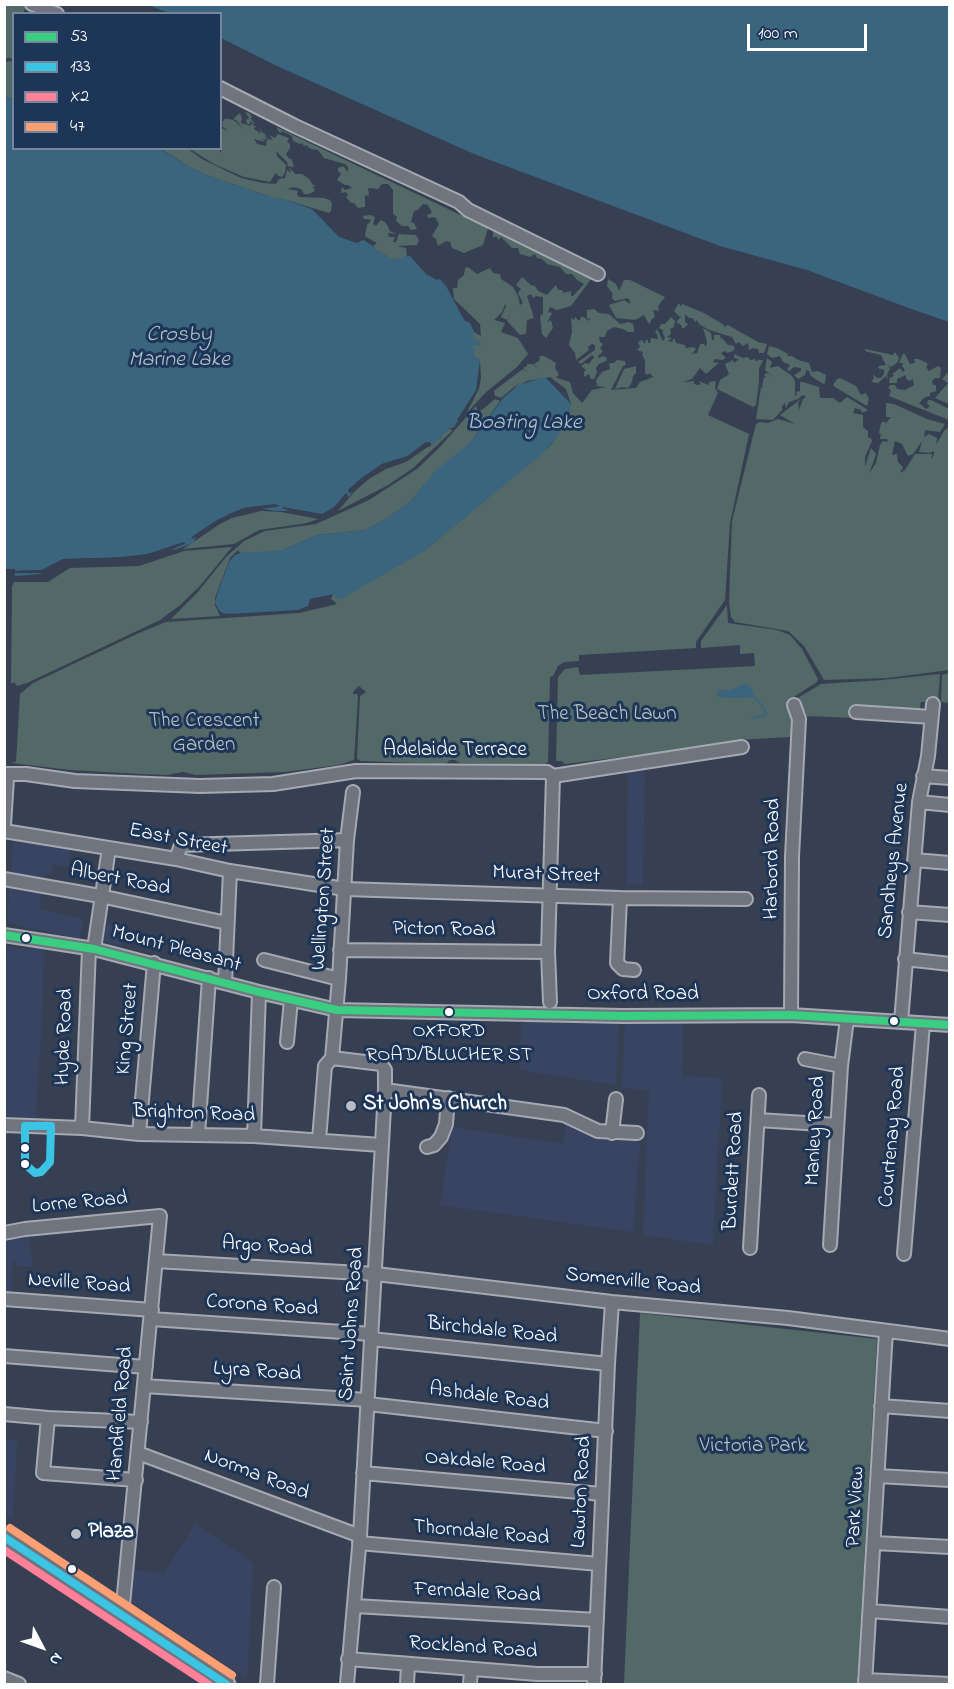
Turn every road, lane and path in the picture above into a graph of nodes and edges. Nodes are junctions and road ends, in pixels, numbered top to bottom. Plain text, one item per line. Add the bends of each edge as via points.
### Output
1 (32, 4) edge
2 (52, 12) edge
3 (222, 89) edge
4 (598, 274) dead end
5 (794, 705) dead end
6 (856, 711) dead end
7 (742, 747) dead end
8 (5, 774) edge
9 (553, 776) junction
10 (923, 777) junction
11 (950, 778) edge
12 (353, 792) dead end
13 (919, 802) junction
14 (950, 805) edge
15 (4, 825) edge
16 (4, 831) edge
17 (347, 840) junction
18 (109, 848) junction
19 (176, 859) junction
20 (914, 860) junction
21 (950, 863) edge
22 (230, 871) junction
23 (4, 879) edge
24 (345, 889) junction
25 (549, 895) junction
26 (100, 896) junction
27 (620, 898) junction
28 (746, 899) dead end
29 (909, 912) junction
30 (950, 915) edge
31 (227, 923) junction
32 (4, 935) edge
33 (92, 948) junction
34 (340, 950) junction
35 (548, 952) junction
36 (905, 959) junction
37 (264, 960) dead end
38 (154, 963) junction
39 (950, 964) edge
40 (634, 970) dead end
41 (209, 978) junction
42 (339, 979) junction
43 (225, 983) junction
44 (259, 992) junction
45 (291, 1000) junction
46 (550, 1002) dead end
47 (337, 1010) junction
48 (791, 1015) junction
49 (847, 1019) junction
50 (901, 1022) junction
51 (923, 1024) junction
52 (950, 1025) edge
53 (287, 1042) dead end
54 (808, 1055) dead end
55 (332, 1058) junction
56 (841, 1066) junction
57 (385, 1090) junction
58 (759, 1095) dead end
59 (448, 1098) junction
60 (616, 1099) dead end
61 (758, 1120) junction
62 (4, 1125) edge
63 (837, 1125) junction
64 (82, 1128) junction
65 (612, 1133) junction
66 (638, 1133) dead end
67 (139, 1134) junction
68 (198, 1135) junction
69 (254, 1136) junction
70 (319, 1140) junction
71 (381, 1145) junction
72 (432, 1149) dead end
73 (160, 1216) joint
74 (4, 1233) edge
75 (830, 1245) dead end
76 (750, 1248) dead end
77 (904, 1254) dead end
78 (156, 1261) junction
79 (376, 1274) junction
80 (4, 1299) edge
81 (612, 1302) junction
82 (151, 1315) junction
83 (886, 1331) junction
84 (372, 1336) junction
85 (950, 1339) edge
86 (4, 1356) edge
87 (608, 1364) junction
88 (146, 1367) junction
89 (144, 1386) junction
90 (368, 1402) junction
91 (881, 1406) junction
92 (950, 1411) edge
93 (4, 1413) edge
94 (48, 1418) junction
95 (141, 1422) junction
96 (606, 1431) junction
97 (138, 1453) junction
98 (363, 1473) junction
99 (878, 1476) junction
100 (136, 1480) junction
101 (950, 1480) edge
102 (603, 1494) junction
103 (4, 1537) edge
104 (359, 1539) junction
105 (875, 1544) junction
106 (950, 1547) edge
107 (599, 1564) junction
108 (274, 1587) dead end
109 (355, 1606) junction
110 (870, 1611) junction
111 (122, 1615) junction
112 (950, 1617) edge
113 (597, 1620) junction
114 (348, 1659) junction
115 (408, 1665) junction
116 (471, 1669) junction
117 (4, 1678) edge
118 (537, 1679) edge
119 (595, 1679) edge
120 (865, 1682) edge
121 (19, 1684) edge
122 (226, 1684) edge
123 (267, 1684) edge
124 (348, 1684) edge
125 (407, 1684) edge
126 (470, 1684) edge
127 (950, 1684) edge

1 - 2 street
3 - 4 street via 459,202
5 - 48 street, Harbord Road via 799,719 792,857
6 - 10 street, Sandheys Avenue via 932,711
7 - 9 street, Adelaide Terrace
8 - 9 street, Adelaide Terrace via 200,786 273,784 356,771 547,772
8 - 15 street
9 - 25 street
10 - 11 street
10 - 13 street, Sandheys Avenue
12 - 17 street, Wellington Street
13 - 14 street
13 - 20 street, Sandheys Avenue
16 - 18 street, East Street
17 - 19 street via 181,845
17 - 24 street, Wellington Street
18 - 19 street, East Street
18 - 26 street, Hyde Road
19 - 22 street, East Street
20 - 21 street
20 - 29 street, Sandheys Avenue
22 - 24 street, East Street
22 - 31 street
23 - 26 street, Albert Road
24 - 25 street, Murat Street
24 - 34 street, Wellington Street
25 - 27 street, Murat Street
25 - 35 street
26 - 31 street, Albert Road
26 - 33 street, Hyde Road
27 - 28 street, Murat Street
27 - 40 street via 623,933 617,963 623,969
29 - 30 street
29 - 36 street, Sandheys Avenue
31 - 43 street
32 - 33 street, Mount Pleasant
33 - 38 street, Mount Pleasant
33 - 64 street, Hyde Road
34 - 35 street, Picton Road
34 - 42 street, Wellington Street
35 - 46 street
36 - 39 street
36 - 50 street, Sandheys Avenue
37 - 42 street
38 - 41 street, Mount Pleasant
38 - 67 street, King Street
41 - 43 street, Mount Pleasant
41 - 68 street
42 - 47 street, Wellington Street
43 - 44 street, Mount Pleasant
44 - 45 street, Mount Pleasant
44 - 69 street
45 - 47 street, Mount Pleasant
45 - 53 street
47 - 48 street, Oxford Road
47 - 55 street
48 - 49 street, Oxford Road
49 - 50 street, Oxford Road
49 - 56 street, Manley Road
50 - 51 street, Oxford Road
51 - 52 street, Oxford Road
51 - 77 street, Courtenay Road
54 - 56 street
55 - 57 street, Saint Johns Road via 381,1064 385,1070
55 - 70 street via 324,1066
56 - 63 street, Manley Road
57 - 59 street
57 - 71 street, Saint Johns Road
58 - 61 street, Burdett Road
59 - 65 street via 564,1115 598,1131
59 - 72 street via 446,1124
60 - 65 street
61 - 63 street
61 - 76 street, Burdett Road
62 - 64 street, Brighton Road
63 - 75 street, Manley Road
64 - 67 street, Brighton Road
65 - 66 street
67 - 68 street, Brighton Road
68 - 69 street, Brighton Road
69 - 70 street, Brighton Road
70 - 71 street, Brighton Road
71 - 79 street, Saint Johns Road
73 - 74 street, Lorne Road
73 - 78 street, Handfield Road
78 - 79 street, Argo Road
78 - 82 street, Handfield Road
79 - 81 street, Somerville Road
79 - 84 street, Saint Johns Road
80 - 82 street, Neville Road
81 - 83 street, Somerville Road
81 - 87 street, Lawton Road
82 - 84 street, Corona Road
82 - 88 street, Handfield Road
83 - 85 street, Somerville Road
83 - 91 street, Park View
84 - 87 street, Birchdale Road
84 - 90 street, Saint Johns Road
86 - 88 street
87 - 96 street, Lawton Road
88 - 89 street, Handfield Road
89 - 90 street, Lyra Road
89 - 95 street, Handfield Road
90 - 96 street, Ashdale Road
90 - 98 street, Saint Johns Road
91 - 92 street
91 - 99 street, Park View
93 - 94 street
94 - 95 street
94 - 100 street via 43,1473
95 - 97 street, Handfield Road
96 - 102 street, Lawton Road
97 - 100 street, Handfield Road
97 - 104 street, Norma Road
98 - 102 street, Oakdale Road
98 - 104 street, Saint Johns Road
99 - 101 street
99 - 105 street, Park View
100 - 111 street, Handfield Road
102 - 107 street, Lawton Road
103 - 111 highway
104 - 107 street, Thorndale Road
104 - 109 street, Saint Johns Road
105 - 106 street
105 - 110 street, Park View
107 - 113 street, Lawton Road
108 - 123 street
109 - 113 street, Ferndale Road
109 - 114 street, Saint Johns Road
110 - 112 street
110 - 120 street, Park View
111 - 122 highway
113 - 119 street, Lawton Road
114 - 115 street, Rockland Road
114 - 124 street, Saint Johns Road
115 - 116 street, Rockland Road
115 - 125 street
116 - 118 street, Rockland Road
116 - 126 street
117 - 121 street
118 - 119 street, Rockland Road
120 - 127 street

